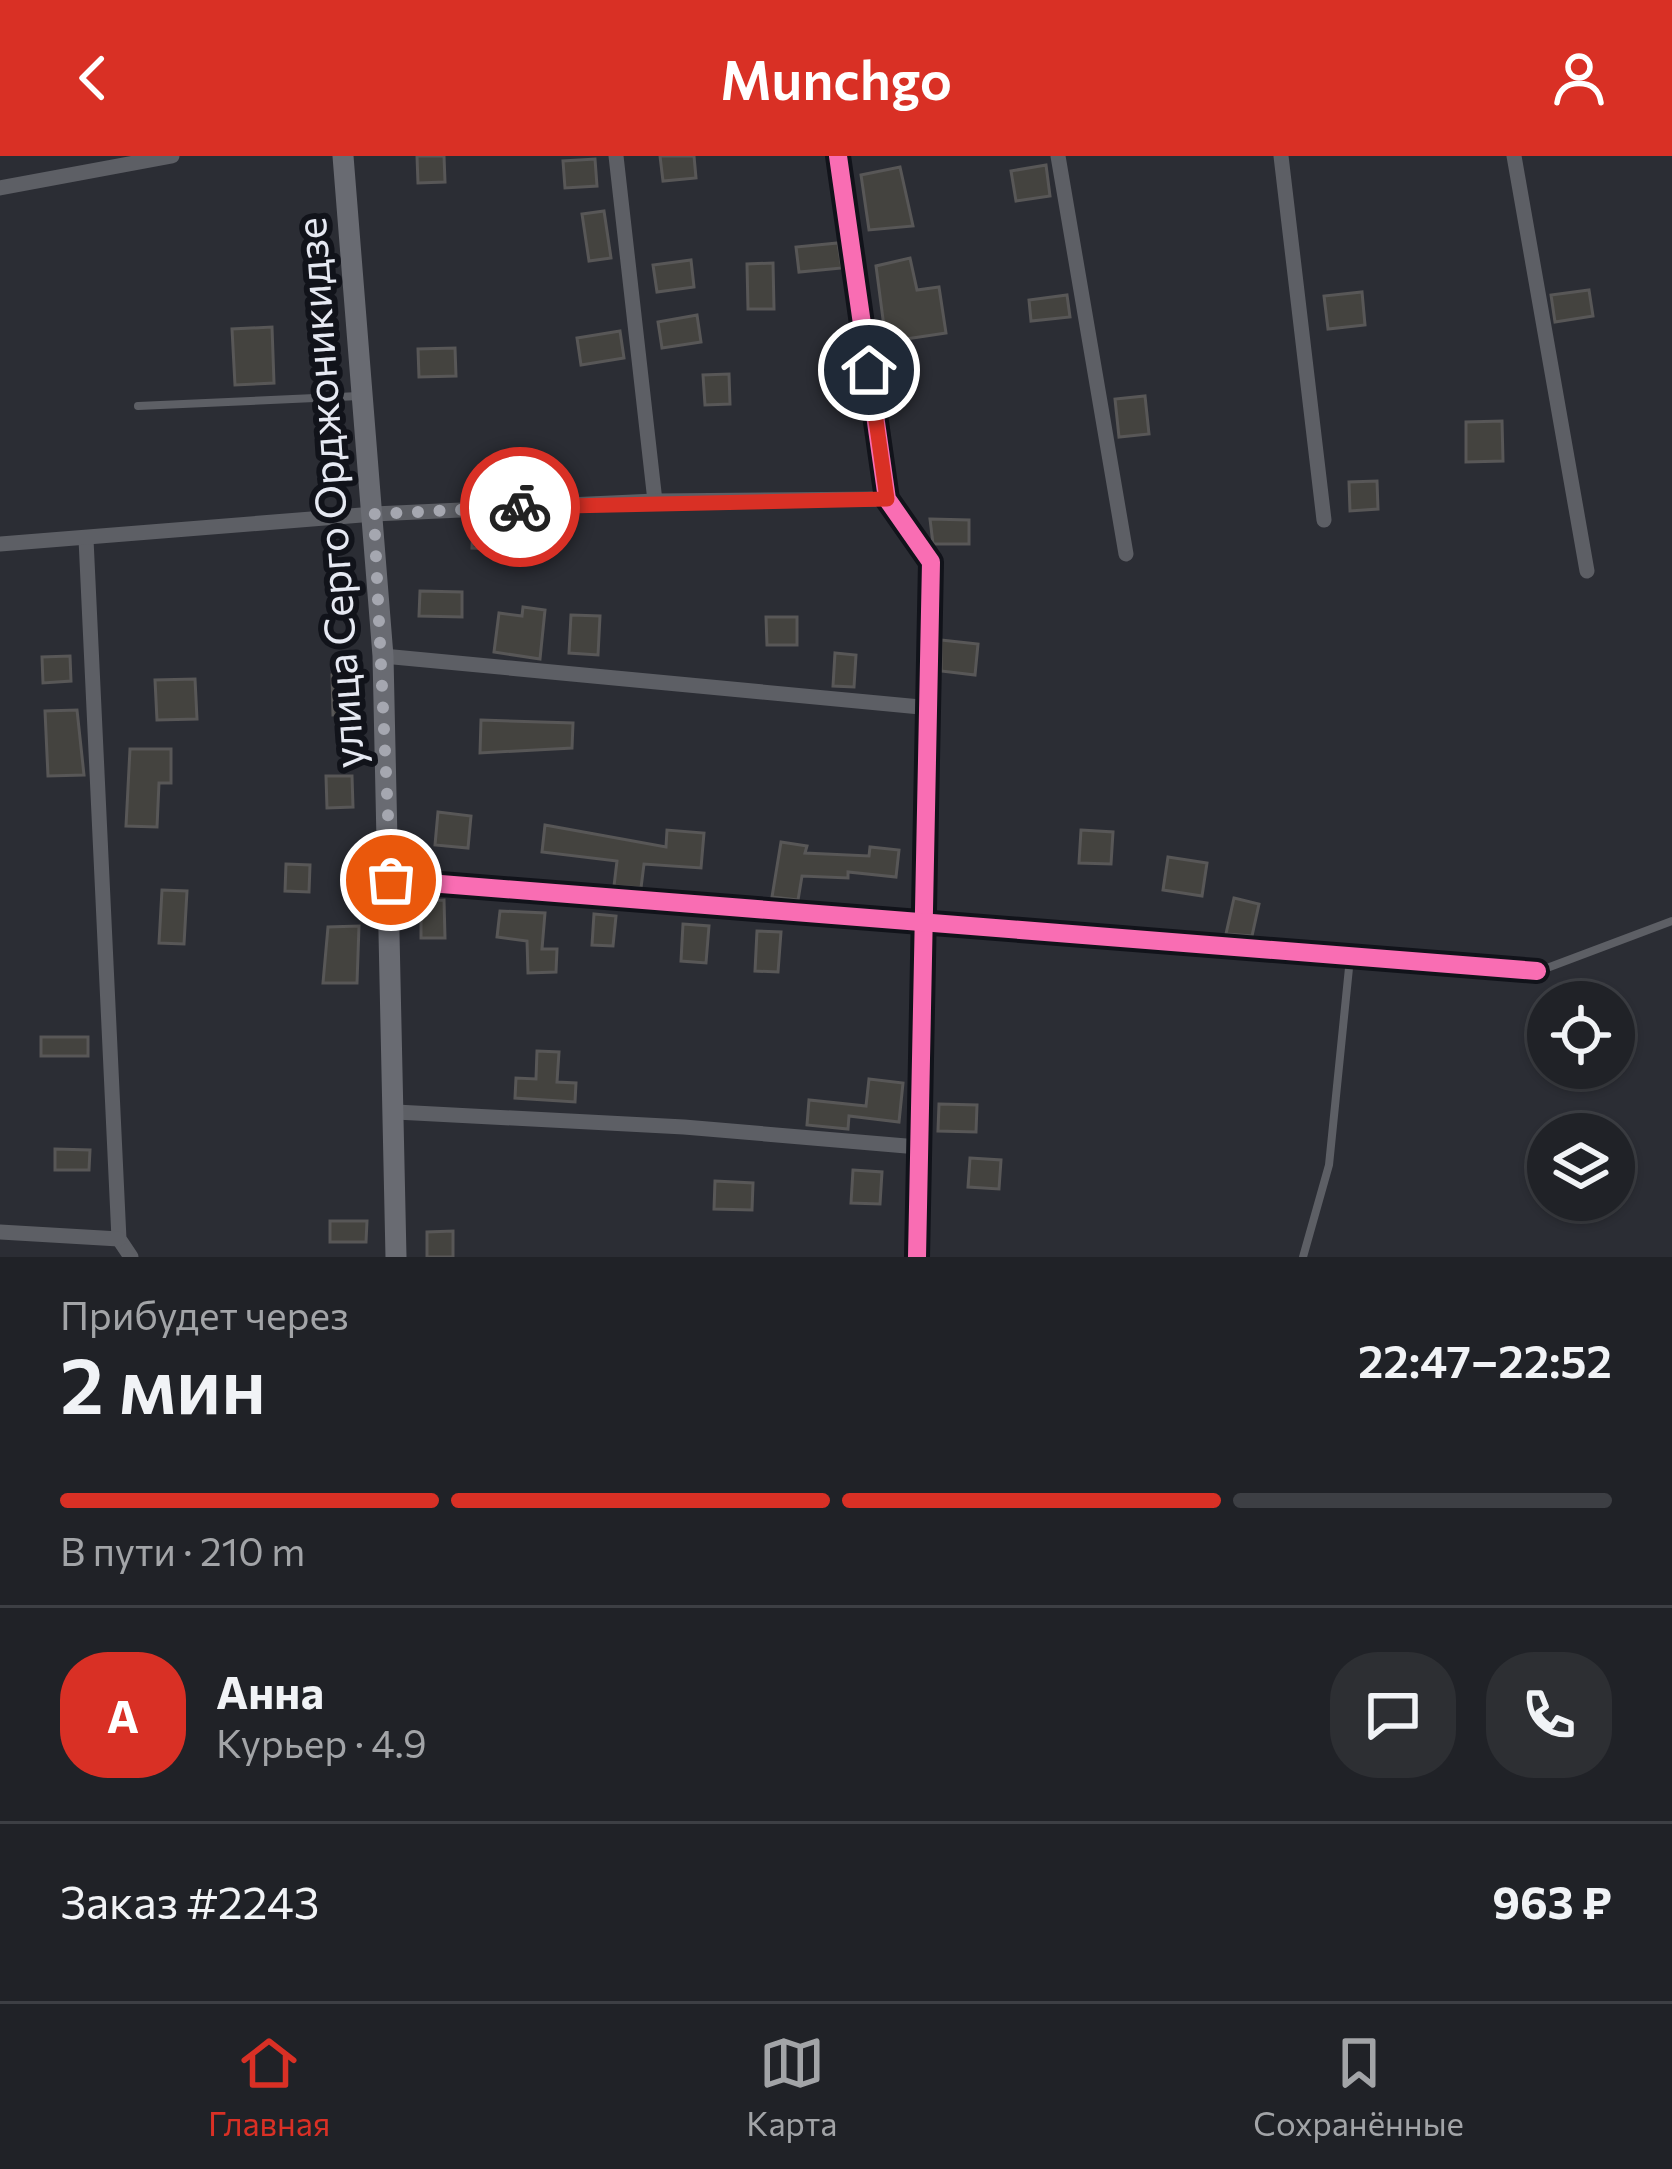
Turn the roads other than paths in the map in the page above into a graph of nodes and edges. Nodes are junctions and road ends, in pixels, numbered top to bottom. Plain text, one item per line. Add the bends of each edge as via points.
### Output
1 (172, 156) edge
2 (343, 156) edge
3 (616, 156) edge
4 (838, 156) edge
5 (1058, 156) edge
6 (1281, 156) edge
7 (1514, 156) edge
8 (0, 188) edge
9 (364, 396) junction
10 (139, 406) dead end
11 (887, 499) junction
12 (655, 501) junction
13 (374, 514) junction
14 (1324, 520) dead end
15 (86, 539) junction
16 (0, 544) edge
17 (1126, 554) dead end
18 (1587, 572) dead end
19 (383, 656) junction
20 (932, 708) junction
21 (391, 880) junction
22 (1672, 920) edge
23 (922, 926) junction
24 (1350, 958) junction
25 (1537, 971) joint
26 (397, 1112) junction
27 (917, 1147) junction
28 (0, 1232) edge
29 (119, 1239) junction
30 (131, 1257) edge
31 (396, 1257) edge
32 (917, 1257) edge
33 (1303, 1257) edge

1 - 8 street
2 - 9 street, улица Серго Орджоникидзе
3 - 12 street
4 - 11 street
5 - 17 street
6 - 14 street
7 - 18 street
9 - 10 lane
9 - 13 street, улица Серго Орджоникидзе
11 - 12 street
11 - 20 street via 931,562
12 - 13 street
13 - 15 street
13 - 19 street, улица Серго Орджоникидзе
15 - 16 street
15 - 29 street
19 - 20 street
19 - 21 street, улица Серго Орджоникидзе
20 - 23 street
21 - 23 street
21 - 26 street, улица Серго Орджоникидзе
22 - 25 lane
23 - 24 street
23 - 27 street
24 - 25 street
24 - 33 lane via 1329,1165
26 - 27 street
26 - 31 street, улица Серго Орджоникидзе
27 - 32 street
28 - 29 street
29 - 30 street

